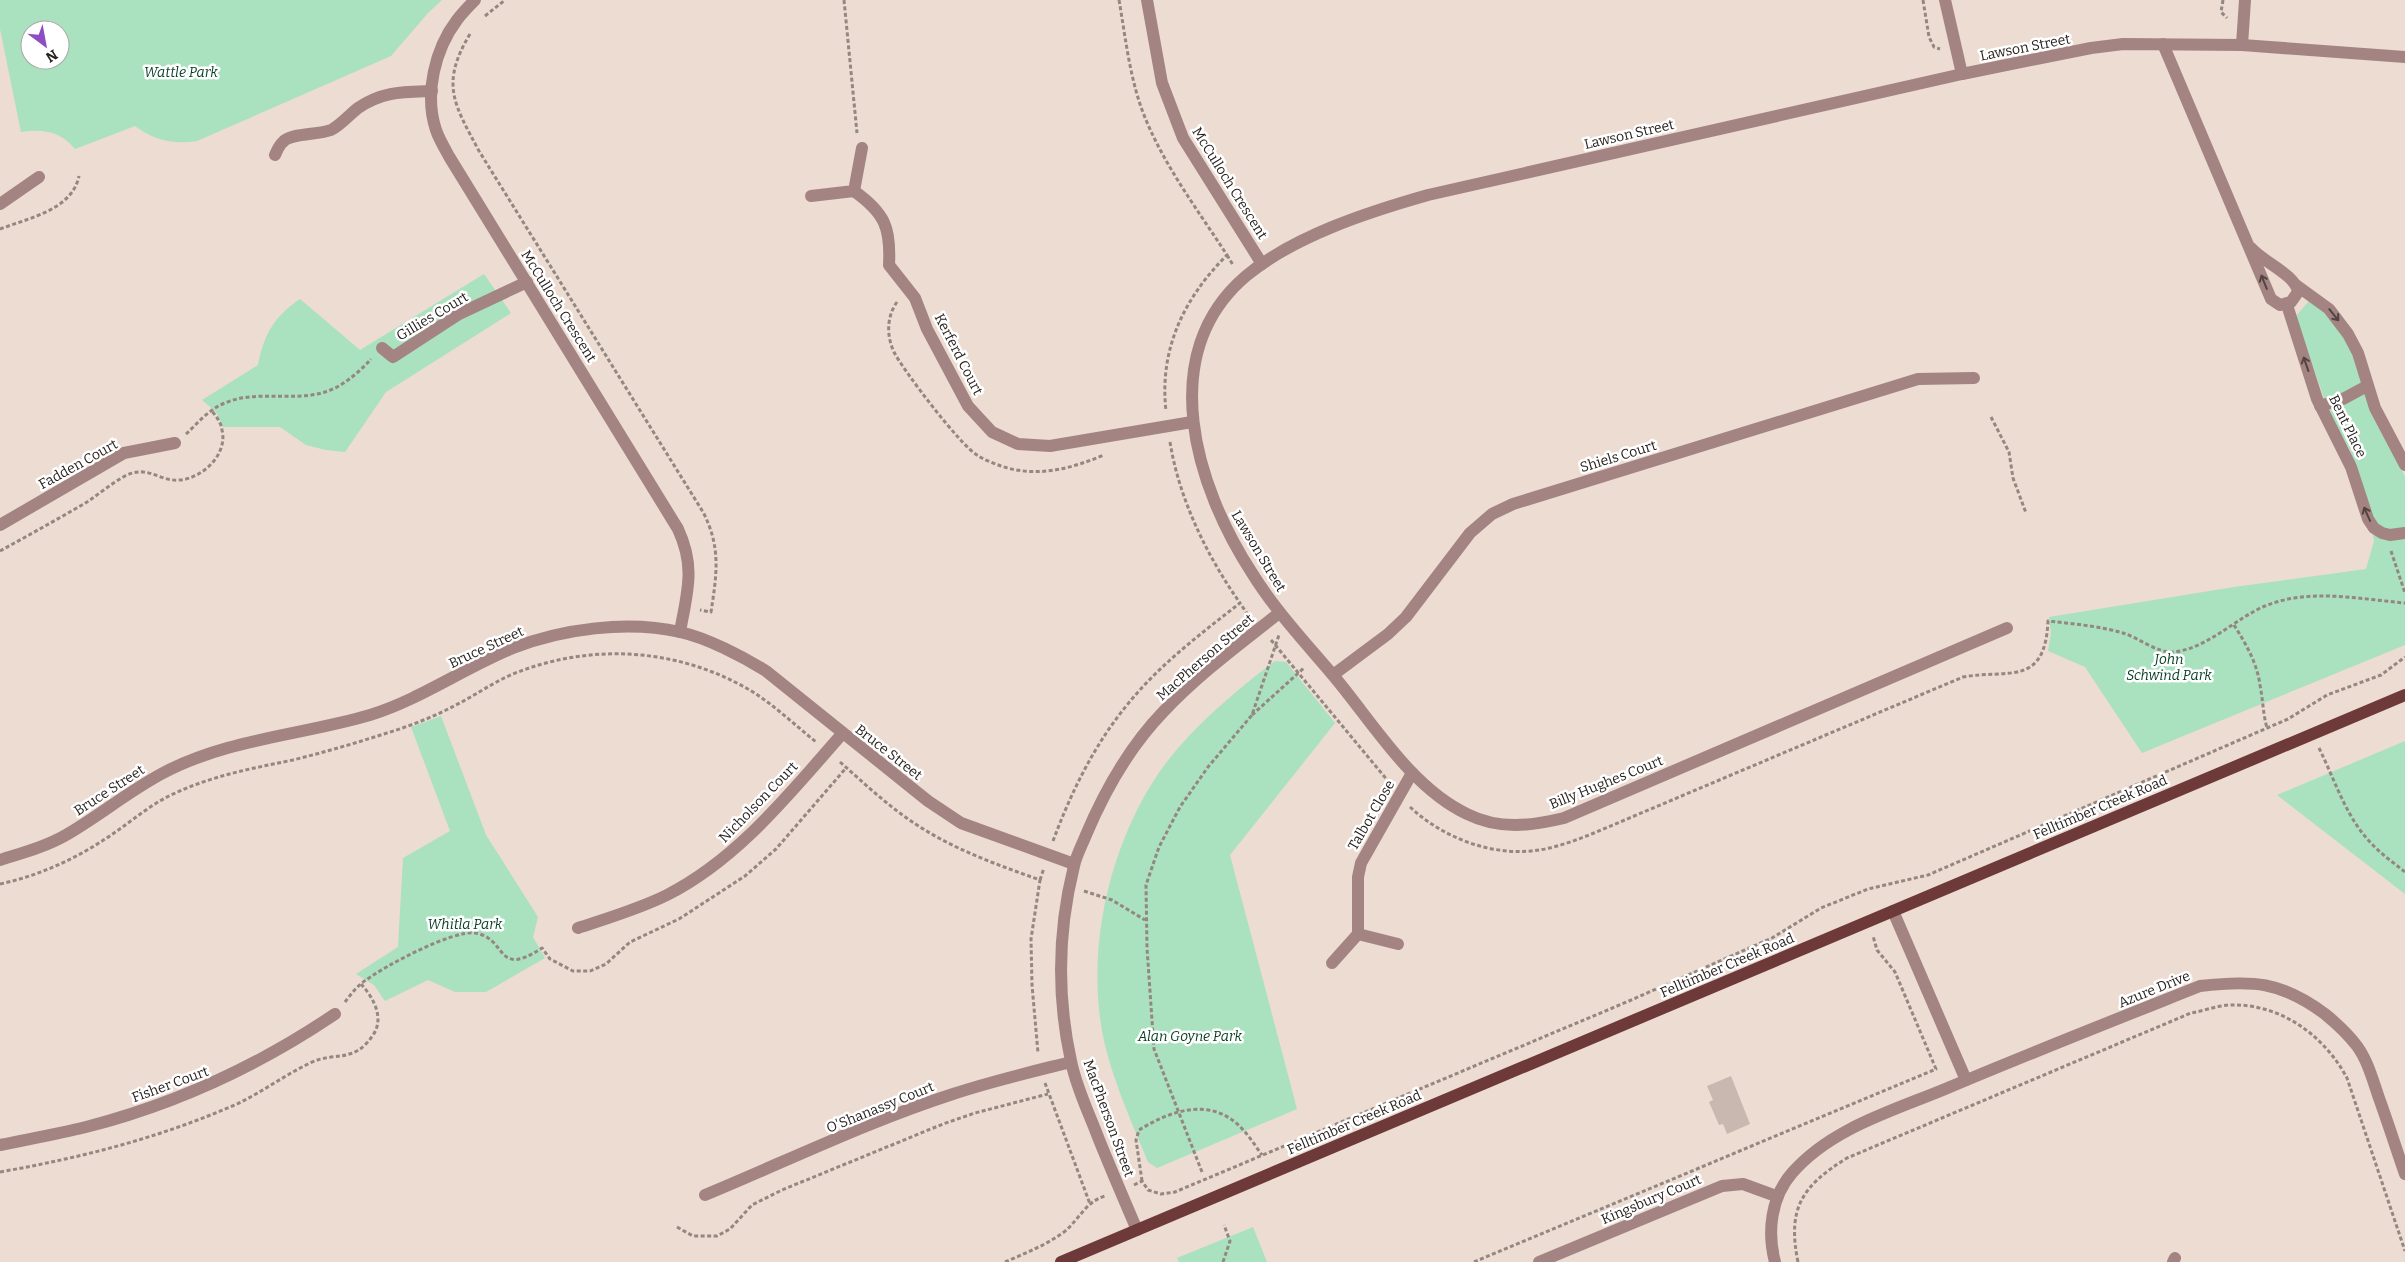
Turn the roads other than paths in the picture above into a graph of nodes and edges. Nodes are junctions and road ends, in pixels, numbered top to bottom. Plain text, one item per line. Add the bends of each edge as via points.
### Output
1 (475, 0) edge
2 (1146, 0) edge
3 (1945, 0) edge
4 (2245, 0) edge
5 (2163, 44) junction
6 (2242, 45) junction
7 (2405, 57) edge
8 (1962, 74) junction
9 (432, 91) junction
10 (862, 148) road end
11 (274, 155) dead end
12 (39, 177) dead end
13 (854, 191) junction
14 (811, 196) dead end
15 (0, 204) edge
16 (2251, 248) junction
17 (1262, 264) junction
18 (527, 282) junction
19 (2296, 285) junction
20 (2287, 305) junction
21 (382, 348) road end
22 (1974, 378) dead end
23 (2367, 386) junction
24 (2320, 406) junction
25 (1192, 422) junction
26 (175, 444) road end
27 (2405, 465) edge
28 (0, 525) edge
29 (2405, 533) edge
30 (1282, 617) junction
31 (2007, 628) dead end
32 (680, 632) junction
33 (1333, 675) junction
34 (2405, 695) edge
35 (842, 734) junction
36 (1412, 773) junction
37 (0, 860) edge
38 (1074, 864) junction
39 (1893, 911) junction
40 (578, 928) dead end
41 (1358, 934) junction
42 (1398, 944) dead end
43 (1332, 963) dead end
44 (335, 1014) road end
45 (1071, 1062) junction
46 (1966, 1080) junction
47 (0, 1145) edge
48 (2405, 1174) edge
49 (706, 1195) dead end
50 (1776, 1196) junction
51 (1136, 1230) junction
52 (1061, 1262) edge
53 (1539, 1262) edge
54 (1775, 1262) edge

1 - 9 street, McCulloch Crescent via 457,19 442,45 434,70
2 - 17 street, McCulloch Crescent via 1162,83 1183,138
3 - 8 street
4 - 6 street
5 - 6 street, Lawson Street
5 - 8 street, Lawson Street via 2092,48
5 - 16 street
6 - 7 street, Lawson Street
8 - 17 street, Lawson Street via 1428,195 1370,212 1322,232
9 - 11 street via 394,92 375,98 333,128 320,134 283,141
9 - 18 street, McCulloch Crescent via 436,130
10 - 13 street
12 - 15 street
13 - 14 street
13 - 25 street, Kerferd Court via 880,212 890,243 888,265 915,298 927,329 968,406 992,432 1018,444 1050,446
16 - 19 street
20 -> 16 street via 2277,304 2271,299
17 - 25 street, Lawson Street via 1244,277 1222,302 1204,332 1194,362
18 - 21 street, Gillies Court via 459,314 393,357
18 - 32 street, McCulloch Crescent via 687,548 690,574
19 - 20 street via 2296,298
19 -> 23 street via 2323,303 2338,319 2358,353
24 -> 20 street, Bent Place
22 - 33 street, Shiels Court via 1918,379 1513,504 1492,514 1470,533 1406,617
23 - 24 street via 2343,399
23 - 27 street via 2378,416
29 -> 24 street, Bent Place via 2386,535 2374,528 2365,513 2351,467
25 - 30 street, Lawson Street via 1210,491 1224,525
26 - 28 street, Fadden Court via 124,453
30 - 33 street, Billy Hughes Court
30 - 38 street, MacPherson Street via 1258,630 1202,674 1164,711 1113,779
31 - 36 street, Billy Hughes Court via 1564,818 1534,825 1500,825 1467,815 1438,797
32 - 35 street, Bruce Street via 741,656 766,671
32 - 37 street, Bruce Street via 628,627 582,630 543,638 511,649 419,696 372,714 195,758 163,773 65,836
33 - 36 street, Billy Hughes Court
34 - 39 main road, Felltimber Creek Road
35 - 38 street, Bruce Street via 961,823
35 - 40 street, Nicholson Court via 758,826 701,874 653,902
36 - 41 street, Talbot Close via 1361,863
38 - 45 street, MacPherson Street via 1063,921 1061,971
39 - 46 street
39 - 51 main road, Felltimber Creek Road
41 - 42 street
41 - 43 street
44 - 47 street, Fisher Court via 259,1061 190,1093 85,1127
45 - 49 street, O'Shanassy Court via 952,1094
45 - 51 street, MacPherson Street via 1081,1095
46 - 48 street, Azure Drive via 2200,986 2229,982 2261,984 2303,998 2337,1024 2357,1046 2370,1072
46 - 50 street, Azure Drive via 1854,1127 1831,1140 1792,1174
50 - 53 street, Kingsbury Court via 1743,1184 1722,1186
50 - 54 street, Azure Drive via 1772,1220
51 - 52 main road, Felltimber Creek Road

